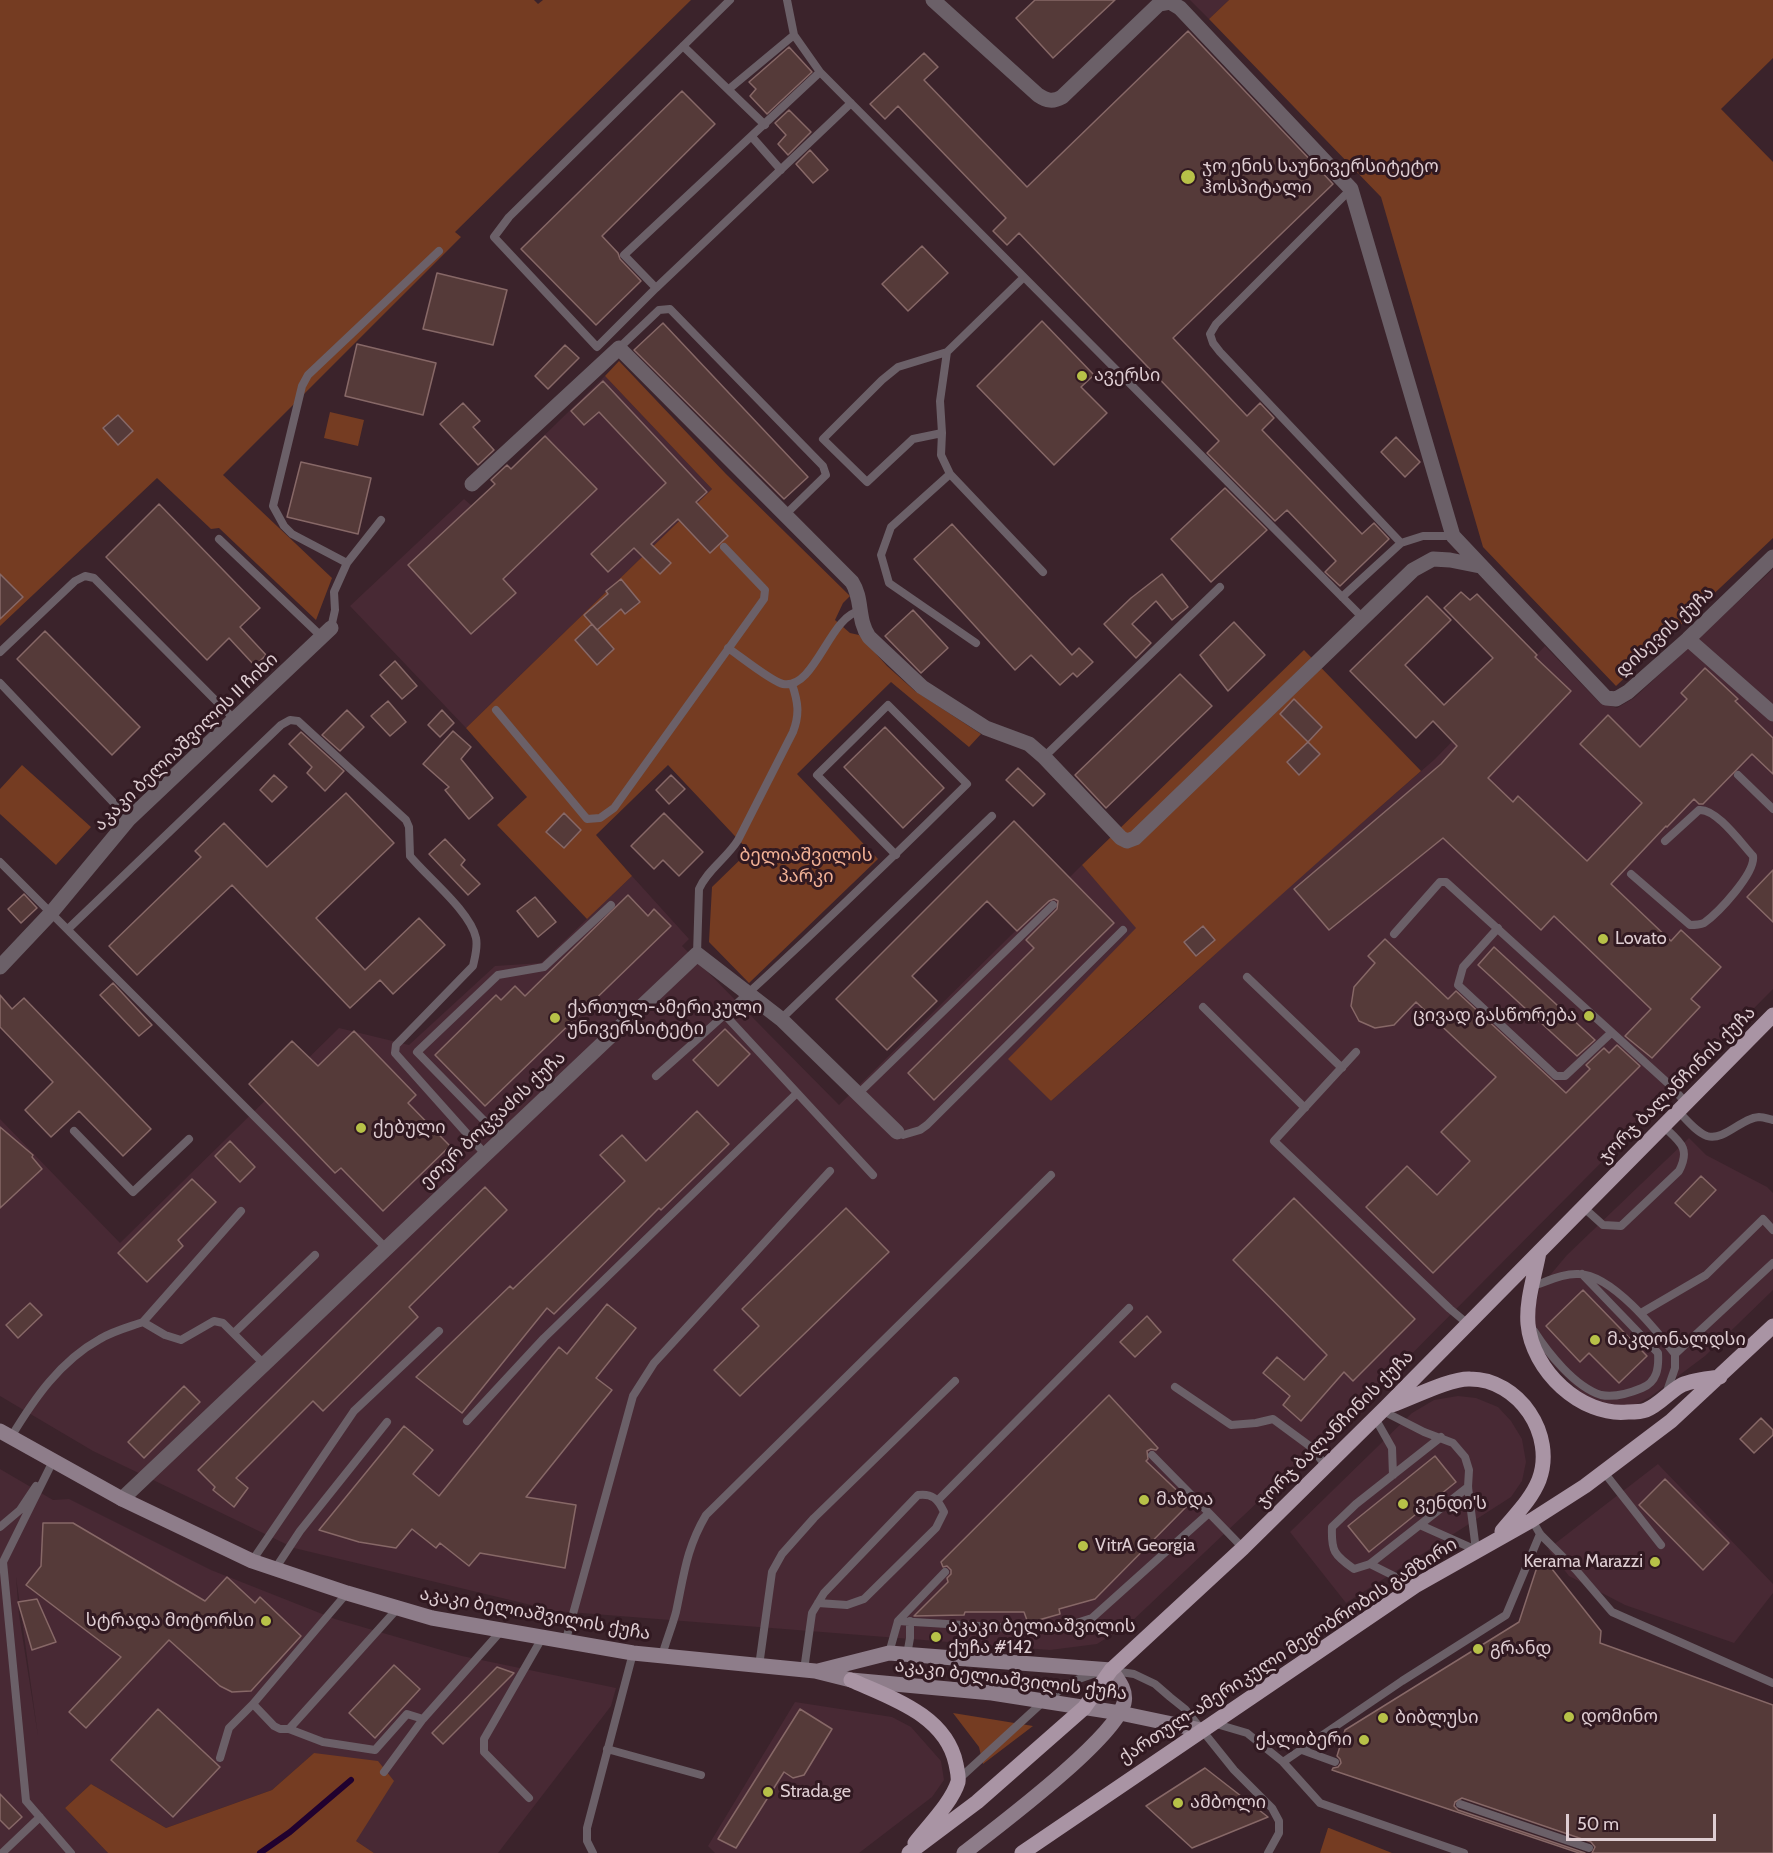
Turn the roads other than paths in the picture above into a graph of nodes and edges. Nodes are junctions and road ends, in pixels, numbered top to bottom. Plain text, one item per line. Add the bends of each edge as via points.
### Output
1 (730, 0) edge
2 (787, 0) edge
3 (933, 0) edge
4 (794, 35) junction
5 (683, 46) junction
6 (820, 72) junction
7 (729, 89) junction
8 (851, 103) junction
9 (765, 125) junction
10 (752, 137) junction
11 (781, 170) junction
12 (1352, 189) junction
13 (439, 252) dead end
14 (1023, 278) junction
15 (656, 288) junction
16 (619, 348) junction
17 (947, 352) junction
18 (942, 433) junction
19 (950, 474) junction
20 (472, 484) dead end
21 (785, 515) junction
22 (381, 520) dead end
23 (1453, 536) junction
24 (219, 539) dead end
25 (1401, 543) junction
26 (724, 547) dead end
27 (1773, 557) edge
28 (347, 563) junction
29 (1480, 566) junction
30 (1042, 572) dead end
31 (1220, 586) dead end
32 (1342, 597) junction
33 (860, 611) junction
34 (1363, 618) junction
35 (326, 633) junction
36 (1688, 639) junction
37 (976, 643) dead end
38 (728, 648) junction
39 (0, 652) edge
40 (0, 683) edge
41 (792, 684) junction
42 (496, 710) dead end
43 (1773, 714) edge
44 (234, 719) junction
45 (1044, 757) junction
46 (1738, 775) dead end
47 (1773, 809) edge
48 (992, 816) dead end
49 (129, 819) junction
50 (1665, 841) dead end
51 (896, 855) junction
52 (0, 862) edge
53 (1631, 874) dead end
54 (611, 905) dead end
55 (1053, 905) dead end
56 (51, 913) junction
57 (1498, 928) junction
58 (68, 929) junction
59 (1123, 930) dead end
60 (1394, 934) dead end
61 (697, 954) junction
62 (0, 967) edge
63 (1247, 977) dead end
64 (747, 995) junction
65 (1203, 1007) dead end
66 (1773, 1015) edge
67 (725, 1016) junction
68 (781, 1019) junction
69 (1611, 1033) junction
70 (1356, 1052) dead end
71 (1342, 1068) junction
72 (656, 1076) dead end
73 (797, 1093) junction
74 (859, 1093) junction
75 (1682, 1107) junction
76 (1305, 1108) junction
77 (1773, 1120) edge
78 (1663, 1126) junction
79 (74, 1131) dead end
80 (897, 1132) joint
81 (189, 1139) dead end
82 (502, 1139) junction
83 (486, 1155) junction
84 (830, 1171) dead end
85 (873, 1175) dead end
86 (1051, 1175) dead end
87 (1583, 1208) junction
88 (241, 1211) dead end
89 (1773, 1230) edge
90 (387, 1248) junction
91 (1539, 1252) junction
92 (315, 1255) dead end
93 (1773, 1263) edge
94 (1582, 1274) junction
95 (1533, 1286) junction
96 (1129, 1308) dead end
97 (1641, 1313) junction
98 (143, 1322) junction
99 (1528, 1323) junction
100 (1468, 1324) junction
101 (1773, 1326) edge
102 (439, 1331) dead end
103 (234, 1333) junction
104 (1675, 1354) junction
105 (264, 1364) junction
106 (1720, 1377) junction
107 (955, 1381) dead end
108 (1175, 1387) dead end
109 (1664, 1398) junction
110 (1381, 1412) junction
111 (467, 1421) dead end
112 (387, 1422) dead end
113 (5, 1434) edge
114 (1442, 1437) junction
115 (1152, 1455) dead end
116 (53, 1461) junction
117 (1326, 1466) junction
118 (1603, 1471) junction
119 (1393, 1474) junction
120 (1468, 1487) junction
121 (122, 1499) junction
122 (938, 1500) junction
123 (1209, 1513) junction
124 (1532, 1520) junction
125 (1420, 1525) junction
126 (0, 1527) edge
127 (1540, 1534) junction
128 (1496, 1538) junction
129 (1660, 1545) dead end
130 (1243, 1548) junction
131 (1476, 1550) junction
132 (252, 1561) junction
133 (1370, 1564) junction
134 (275, 1569) junction
135 (945, 1572) dead end
136 (1414, 1586) junction
137 (347, 1593) junction
138 (818, 1603) junction
139 (398, 1608) junction
140 (908, 1611) junction
141 (898, 1621) junction
142 (911, 1623) junction
143 (501, 1631) junction
144 (542, 1638) junction
145 (565, 1643) junction
146 (633, 1653) junction
147 (889, 1653) junction
148 (907, 1655) junction
149 (662, 1656) junction
150 (759, 1666) junction
151 (1111, 1670) junction
152 (810, 1671) junction
153 (851, 1680) junction
154 (1773, 1683) edge
155 (1044, 1701) junction
156 (253, 1704) junction
157 (1084, 1708) junction
158 (1120, 1713) junction
159 (423, 1719) junction
160 (1207, 1726) junction
161 (290, 1729) junction
162 (607, 1749) junction
163 (1302, 1750) junction
164 (220, 1758) dead end
165 (1283, 1762) junction
166 (1335, 1762) dead end
167 (384, 1772) dead end
168 (701, 1775) dead end
169 (959, 1779) junction
170 (529, 1798) dead end
171 (1460, 1804) dead end
172 (40, 1817) junction
173 (1589, 1848) dead end
174 (2, 1853) edge
175 (71, 1853) edge
176 (593, 1853) edge
177 (908, 1853) edge
178 (964, 1853) edge
179 (1022, 1853) edge
180 (1268, 1853) edge
181 (1464, 1853) edge

1 - 5 lane
2 - 4 lane
3 - 12 street via 1038,95 1054,101 1159,4 1170,2
4 - 6 lane
4 - 7 lane
5 - 7 lane
5 - 15 lane via 509,217 494,237 597,347
6 - 8 lane
6 - 9 lane
7 - 9 lane
8 - 11 lane
8 - 14 lane
9 - 10 lane
10 - 11 lane
10 - 15 lane via 624,255
11 - 15 lane
12 - 23 street
12 - 25 lane via 1210,334 1220,352
13 - 28 lane via 308,375 302,386 273,507 292,534
14 - 17 lane
14 - 32 lane
16 - 20 street
16 - 21 street
16 - 21 lane via 659,310 670,309 823,466 825,475
17 - 18 lane via 940,401
17 - 18 lane via 898,367 823,439 867,482 913,440
18 - 19 lane via 941,455
19 - 30 lane
19 - 37 lane via 891,527 881,555 889,583
21 - 33 street via 852,582
22 - 28 lane
23 - 25 lane via 1423,536
23 - 29 street
24 - 35 lane
25 - 32 lane
26 - 38 lane via 765,590 764,599
27 - 36 street, დისევის ქუჩა
28 - 35 lane via 334,592 335,610
29 - 34 street via 1432,559 1413,570
29 - 36 street, დისევის ქუჩა via 1606,698 1616,699 1628,692
31 - 45 lane
32 - 34 lane
33 - 41 lane via 847,616 799,681
33 - 45 street via 863,629 869,637 922,687 986,728 1029,744
34 - 45 street via 1135,838 1121,838
35 - 44 street, აკაკი ბელიაშვილის II ჩიხი
36 - 43 street
38 - 41 lane via 781,684
38 - 42 lane via 614,808 600,818 587,819
39 - 44 lane via 75,581 85,576 94,578
40 - 49 lane
41 - 61 lane via 799,706 793,732 738,840 702,880
44 - 49 street, აკაკი ბელიაშვილის II ჩიხი
46 - 47 lane
48 - 68 lane
49 - 56 street, აკაკი ბელიაშვილის II ჩიხი
50 - 53 lane via 1699,810 1706,809 1753,856 1754,862 1726,902 1696,925 1690,925
51 - 51 lane via 817,775 888,705 967,784
51 - 64 lane
52 - 56 lane
54 - 82 lane via 544,967 498,975 417,1052
55 - 74 lane
56 - 58 lane
56 - 62 street, აკაკი ბელიაშვილის II ჩიხი
57 - 60 lane via 1446,882 1440,882
57 - 69 lane
57 - 69 lane via 1460,975 1458,985 1474,1000 1556,1076 1565,1076
58 - 83 lane via 281,725 298,721 406,820 410,856 467,918 476,937 473,966 396,1046 395,1053
58 - 90 lane
59 - 80 lane via 927,1125 903,1135
61 - 64 street
61 - 82 street, ეთერ ბოცვაძის ქუჩა
63 - 71 lane
64 - 67 lane
64 - 68 street
65 - 76 lane
66 - 75 main road, ჯორჯ ბალანჩინის ქუჩა
67 - 72 lane
67 - 73 lane
68 - 74 street
69 - 75 lane via 1671,1086
70 - 71 lane
71 - 76 lane
73 - 85 lane
73 - 111 lane via 544,1338
74 - 80 street
75 - 77 lane via 1699,1132 1708,1137 1758,1117
75 - 78 main road, ჯორჯ ბალანჩინის ქუჩა
76 - 100 lane via 1274,1141
78 - 87 main road, ჯორჯ ბალანჩინის ქუჩა
78 - 87 lane via 1682,1144 1683,1163 1679,1171 1622,1226 1603,1225
79 - 81 lane via 133,1192
82 - 83 street, ეთერ ბოცვაძის ქუჩა
83 - 90 street, ეთერ ბოცვაძის ქუჩა
84 - 145 lane via 654,1363 633,1396
86 - 149 lane via 706,1515 695,1532 682,1572
87 - 91 main road, ჯორჯ ბალანჩინის ქუჩა
88 - 98 lane
89 - 97 lane via 1763,1219 1706,1275
90 - 105 street, ეთერ ბოცვაძის ქუჩა
91 - 95 main road
91 - 100 main road, ჯორჯ ბალანჩინის ქუჩა
92 - 103 lane
93 - 104 lane
94 - 95 lane
94 - 97 lane via 1619,1293
94 - 99 lane via 1658,1353 1656,1377 1647,1386 1616,1396 1601,1395 1585,1387 1550,1354
95 - 99 main road
96 - 122 lane
97 - 104 lane
98 - 103 lane via 181,1340 214,1321
98 - 113 lane via 101,1338 80,1353 48,1382
99 - 109 main road via 1531,1341 1549,1372 1581,1402 1617,1413 1645,1410
100 - 110 main road, ჯორჯ ბალანჩინის ქუჩა
101 - 106 main road, ქართულ-ამერიკული მეგობრობის გამზირი
102 - 132 lane via 354,1410
103 - 105 lane
104 - 109 lane via 1675,1368
105 - 121 street, ეთერ ბოცვაძის ქუჩა
106 - 109 main road via 1682,1385
106 - 118 main road, ქართულ-ამერიკული მეგობრობის გამზირი via 1671,1421
107 - 150 lane via 782,1554 772,1572
108 - 117 lane via 1231,1425 1273,1419 1311,1447
110 - 114 lane
110 - 117 main road, ჯორჯ ბალანჩინის ქუჩა
110 - 119 lane via 1392,1448
110 - 128 main road via 1455,1381 1469,1379 1486,1381 1507,1391 1531,1415 1543,1441 1540,1477 1533,1494
112 - 134 lane via 300,1530
113 - 116 main road, აკაკი ბელიაშვილის ქუჩა
114 - 119 lane
114 - 120 lane via 1465,1457
115 - 123 lane
116 - 121 main road, აკაკი ბელიაშვილის ქუჩა
116 - 126 lane via 20,1510
116 - 172 lane via 3,1562 26,1801
117 - 130 main road, ჯორჯ ბალანჩინის ქუჩა
118 - 124 main road, ქართულ-ამერიკული მეგობრობის გამზირი
118 - 129 lane
119 - 133 lane via 1332,1527 1331,1545 1337,1558 1354,1569
120 - 125 lane
120 - 131 lane
121 - 132 main road, აკაკი ბელიაშვილის ქუჩა
122 - 138 lane via 918,1495
122 - 138 lane via 944,1512 936,1528 864,1599 847,1605
123 - 130 lane
123 - 142 lane via 1092,1618 1066,1626 1028,1629
124 - 127 lane
124 - 128 main road, ქართულ-ამერიკული მეგობრობის გამზირი
125 - 131 lane
125 - 133 lane
127 - 154 lane via 1612,1612
127 - 163 lane via 1506,1615
128 - 131 main road, ქართულ-ამერიკული მეგობრობის გამზირი
130 - 151 main road, ჯორჯ ბალანჩინის ქუჩა
131 - 136 main road, ქართულ-ამერიკული მეგობრობის გამზირი
132 - 134 main road, აკაკი ბელიაშვილის ქუჩა
133 - 136 lane
134 - 137 main road, აკაკი ბელიაშვილის ქუჩა
135 - 140 lane
136 - 160 main road, ქართულ-ამერიკული მეგობრობის გამზირი
137 - 139 main road, აკაკი ბელიაშვილის ქუჩა
137 - 156 lane
138 - 152 lane via 812,1613
139 - 143 main road, აკაკი ბელიაშვილის ქუჩა
139 - 161 lane
140 - 141 lane
140 - 142 lane
141 - 142 lane
141 - 147 lane
142 - 148 lane
143 - 144 main road, აკაკი ბელიაშვილის ქუჩა
143 - 159 lane
144 - 145 main road, აკაკი ბელიაშვილის ქუჩა
144 - 170 lane via 484,1739 484,1752
145 - 146 main road, აკაკი ბელიაშვილის ქუჩა
146 - 149 main road, აკაკი ბელიაშვილის ქუჩა
146 - 162 lane
147 - 148 main road, აკაკი ბელიაშვილის ქუჩა
147 - 152 main road, აკაკი ბელიაშვილის ქუჩა
148 - 151 main road, აკაკი ბელიაშვილის ქუჩა
149 - 150 main road, აკაკი ბელიაშვილის ქუჩა
150 - 152 main road, აკაკი ბელიაშვილის ქუჩა
151 - 155 lane via 1076,1680
151 - 157 main road, ჯორჯ ბალანჩინის ქუჩა
151 - 158 main road via 1125,1694
151 - 160 lane via 1134,1674 1155,1684
152 - 153 main road, აკაკი ბელიაშვილის ქუჩა
153 - 155 main road, აკაკი ბელიაშვილის ქუჩა
153 - 169 main road via 906,1705 932,1724 954,1753
155 - 157 main road, აკაკი ბელიაშვილის ქუჩა
155 - 169 lane
156 - 161 lane via 274,1726
156 - 164 lane via 229,1728
157 - 158 main road, აკაკი ბელიაშვილის ქუჩა
157 - 177 main road, ჯორჯ ბალანჩინის ქუჩა via 977,1802
158 - 160 main road, აკაკი ბელიაშვილის ქუჩა
158 - 178 main road via 1085,1753
159 - 161 lane via 406,1714 375,1750 323,1742
159 - 167 lane
160 - 165 lane via 1248,1733
160 - 179 main road, ქართულ-ამერიკული მეგობრობის გამზირი
160 - 180 lane via 1234,1770 1272,1808 1279,1821 1279,1833
162 - 168 lane
162 - 176 lane via 587,1828
163 - 165 lane
163 - 166 lane
165 - 181 lane via 1320,1803
169 - 177 main road via 953,1794
171 - 173 lane
172 - 174 lane
172 - 175 lane

